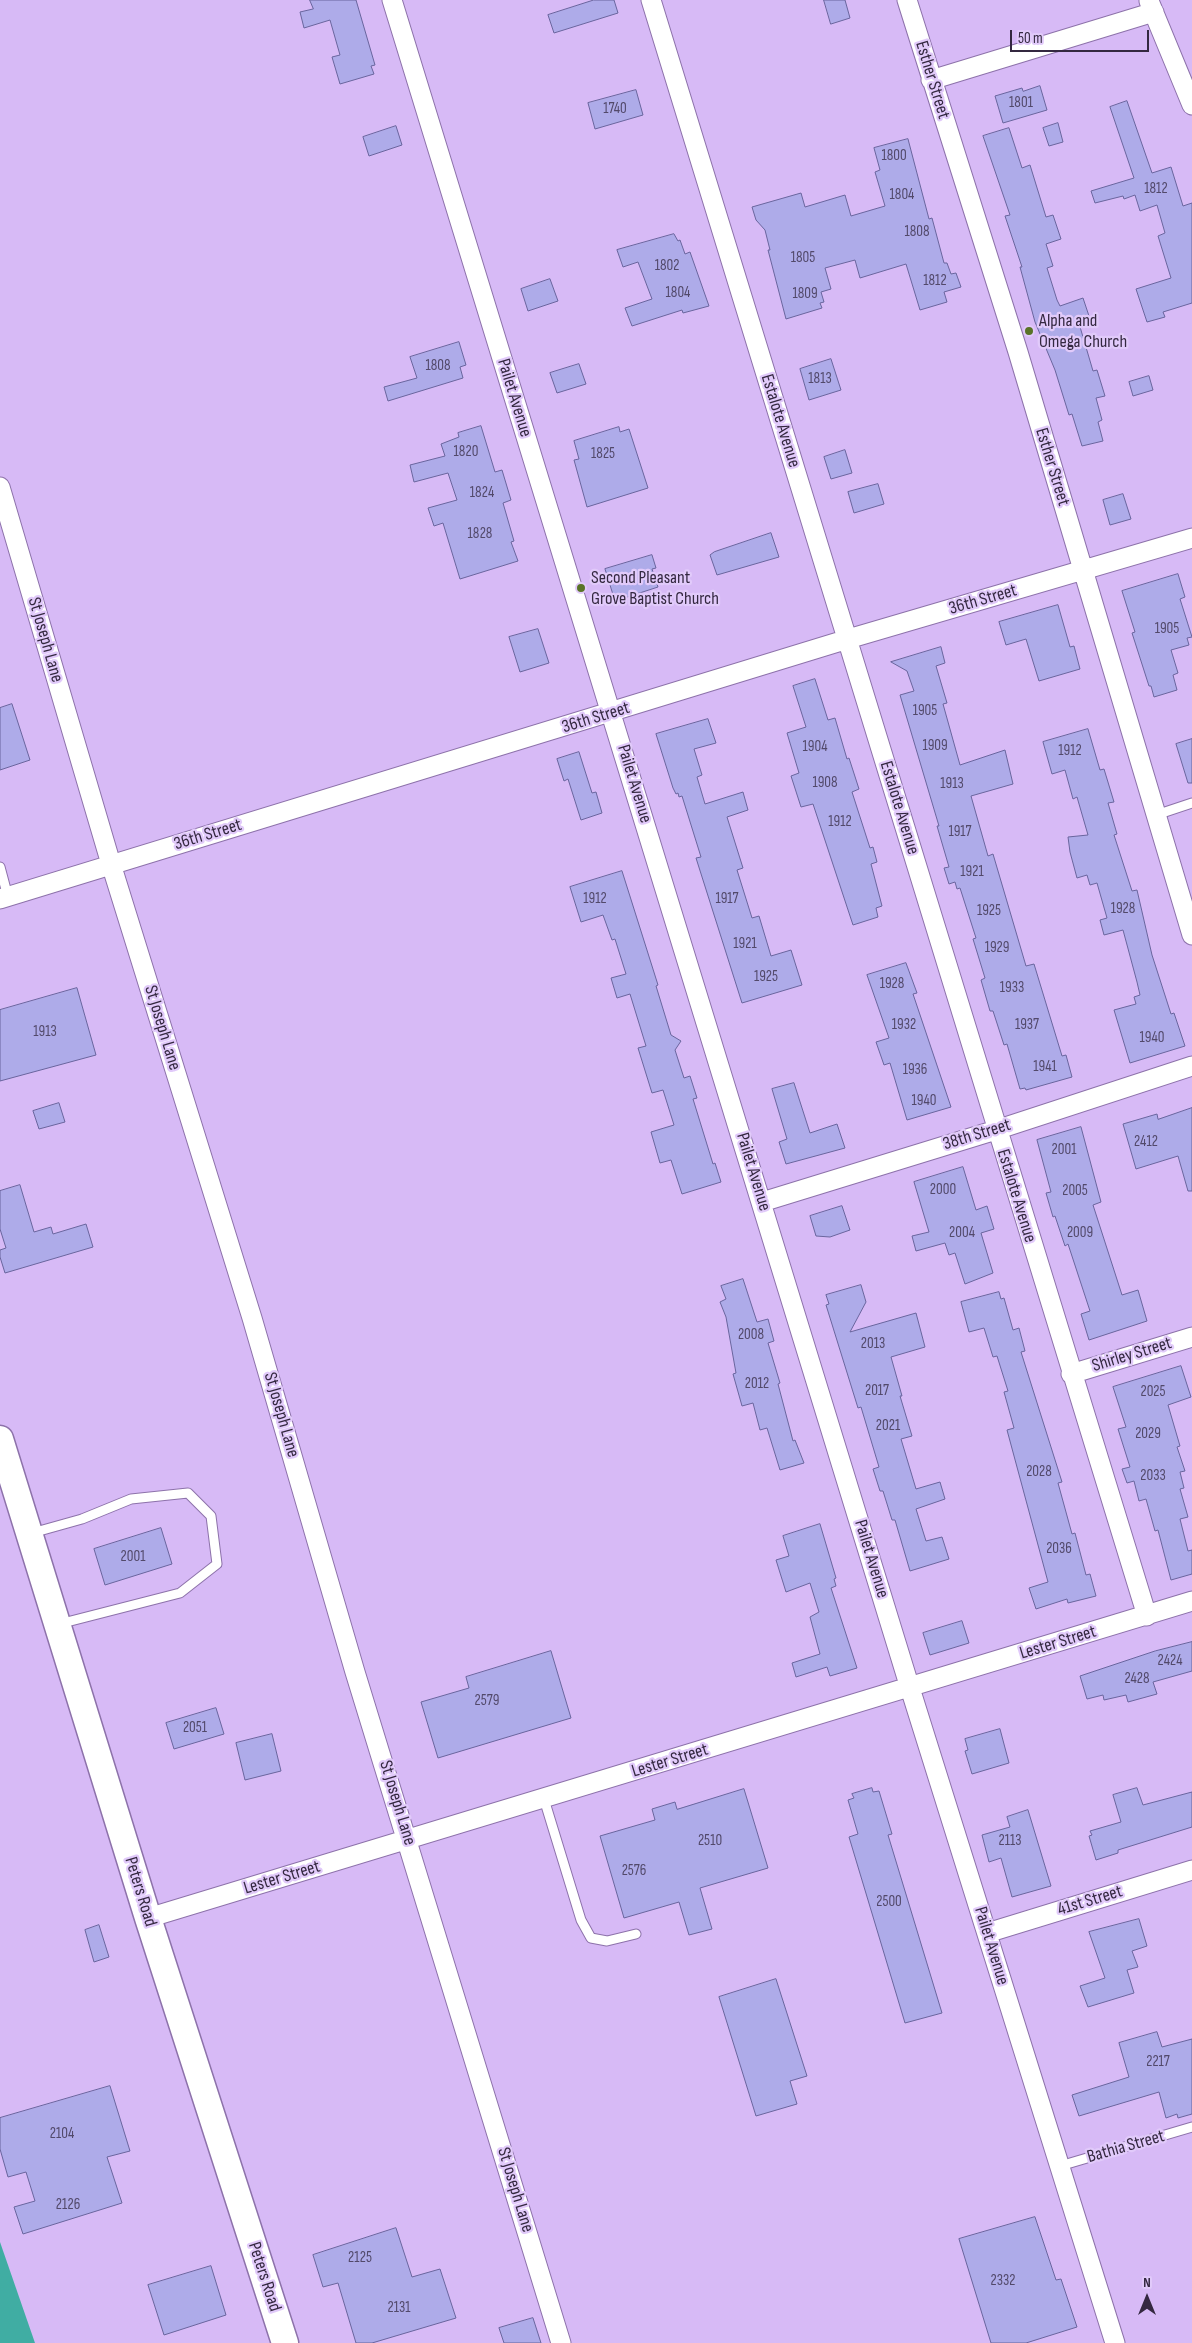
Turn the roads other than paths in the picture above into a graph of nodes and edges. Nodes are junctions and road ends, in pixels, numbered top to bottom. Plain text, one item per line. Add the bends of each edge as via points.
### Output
1 (392, 0) edge
2 (651, 0) edge
3 (907, 0) edge
4 (1151, 6) edge
5 (932, 80) junction
6 (1192, 105) edge
7 (0, 487) edge
8 (1192, 538) edge
9 (1083, 571) junction
10 (848, 639) junction
11 (612, 713) junction
12 (1192, 803) edge
13 (1156, 815) junction
14 (111, 864) junction
15 (0, 867) edge
16 (4, 898) edge
17 (1192, 935) edge
18 (1192, 1066) edge
19 (996, 1130) junction
20 (762, 1202) junction
21 (1192, 1338) edge
22 (1071, 1374) junction
23 (0, 1439) edge
24 (29, 1534) junction
25 (1192, 1601) edge
26 (1147, 1616) junction
27 (57, 1624) junction
28 (910, 1688) junction
29 (544, 1799) junction
30 (408, 1840) junction
31 (1192, 1870) edge
32 (148, 1918) junction
33 (987, 1933) junction
34 (636, 1934) dead end
35 (1192, 2127) edge
36 (1060, 2166) junction
37 (285, 2343) edge
38 (561, 2343) edge
39 (1115, 2343) edge

1 - 11 street, Pailet Avenue
2 - 10 street, Estalote Avenue
3 - 5 street, Esther Street
4 - 5 street
4 - 6 street
5 - 9 street, Esther Street
7 - 14 street, St Joseph Lane
8 - 9 street, 36th Street
9 - 10 street, 36th Street
9 - 13 street, Esther Street
10 - 11 street, 36th Street
10 - 19 street, Estalote Avenue
11 - 14 street, 36th Street
11 - 20 street, Pailet Avenue
12 - 13 lane
13 - 17 street, Esther Street
14 - 16 street, 36th Street
14 - 30 street, St Joseph Lane via 252,1318 355,1672
15 - 16 lane
18 - 19 street, 38th Street
19 - 20 street, 38th Street
19 - 22 street, Estalote Avenue
20 - 28 street, Pailet Avenue
21 - 22 street, Shirley Street
22 - 26 street, Estalote Avenue
23 - 24 main road, Peters Road
24 - 27 main road, Peters Road
24 - 27 lane via 82,1519 131,1499 188,1493 211,1516 217,1564 180,1593
25 - 26 street, Lester Street
26 - 28 street, Lester Street
27 - 32 main road, Peters Road
28 - 29 street, Lester Street
28 - 33 street, Pailet Avenue
29 - 30 street, Lester Street
29 - 34 lane via 581,1920 591,1938 607,1941
30 - 32 street, Lester Street
30 - 38 street, St Joseph Lane
31 - 33 street, 41st Street
32 - 37 main road, Peters Road
33 - 36 street, Pailet Avenue
35 - 36 lane, Bathia Street
36 - 39 street, Pailet Avenue

